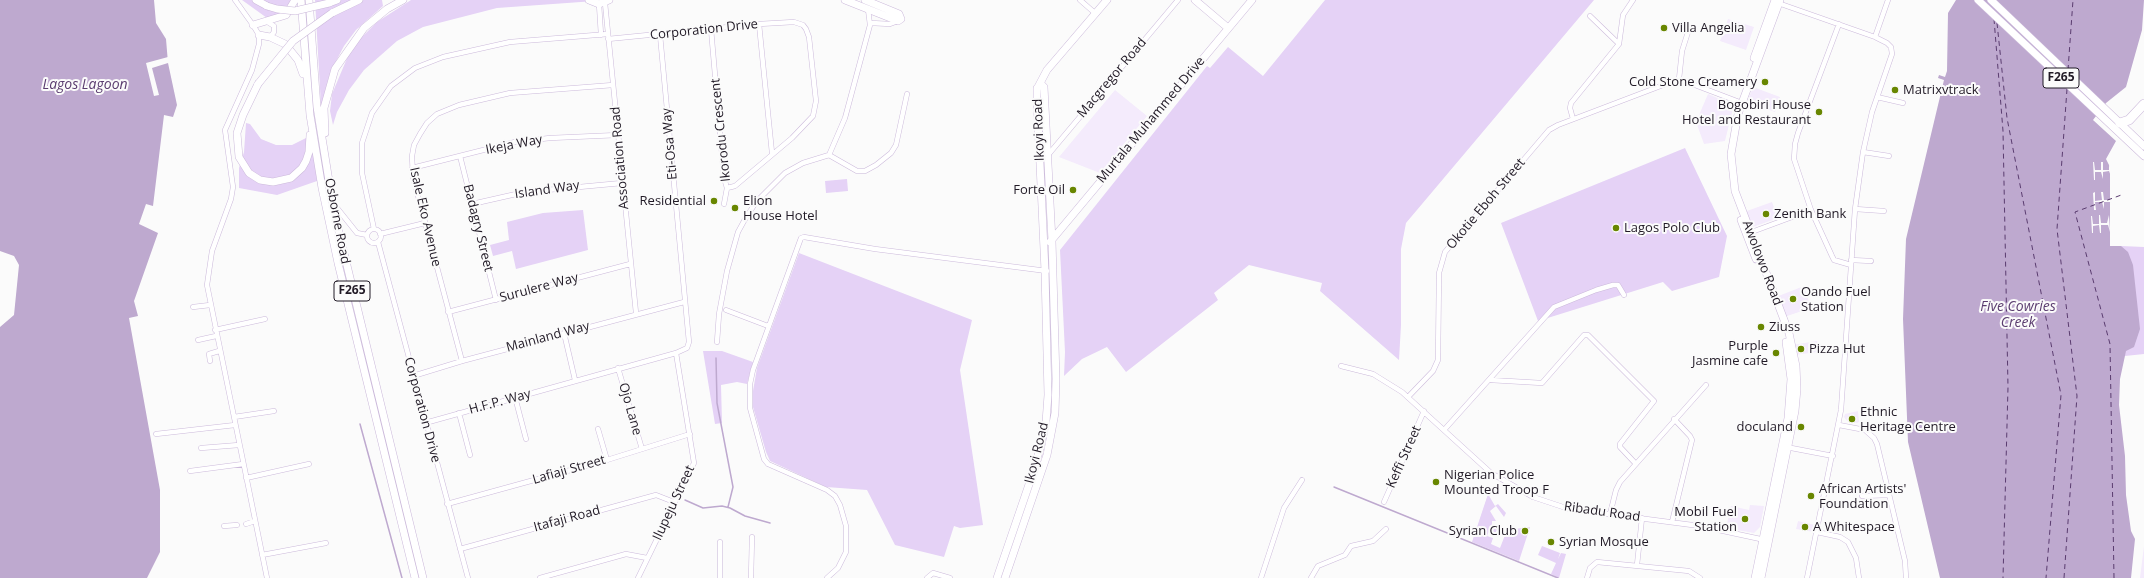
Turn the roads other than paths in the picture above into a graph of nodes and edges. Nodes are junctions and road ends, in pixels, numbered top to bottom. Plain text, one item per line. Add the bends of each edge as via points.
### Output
1 (235, 0) edge
2 (256, 0) edge
3 (295, 0) edge
4 (301, 0) edge
5 (309, 0) edge
6 (337, 0) edge
7 (359, 0) edge
8 (403, 0) edge
9 (589, 0) edge
10 (845, 0) edge
11 (867, 0) edge
12 (1080, 0) edge
13 (1107, 0) edge
14 (1178, 0) edge
15 (1195, 0) edge
16 (1252, 0) edge
17 (1633, 0) edge
18 (1888, 0) edge
19 (1978, 0) edge
20 (1991, 0) edge
21 (1777, 1) edge
22 (604, 2) edge
23 (868, 9) junction
24 (1096, 14) junction
25 (1590, 16) dead end
26 (266, 21) junction
27 (898, 21) junction
28 (871, 23) junction
29 (759, 24) junction
30 (799, 24) joint
31 (1839, 24) junction
32 (254, 25) junction
33 (1683, 25) dead end
34 (1228, 28) junction
35 (711, 29) junction
36 (660, 34) junction
37 (601, 35) junction
38 (259, 36) junction
39 (608, 36) junction
40 (270, 37) junction
41 (1875, 37) junction
42 (1619, 44) junction
43 (1679, 79) junction
44 (613, 85) junction
45 (1041, 87) junction
46 (307, 88) junction
47 (906, 94) dead end
48 (1877, 96) junction
49 (1740, 102) junction
50 (1903, 103) dead end
51 (2144, 104) edge
52 (310, 115) junction
53 (1573, 119) junction
54 (2120, 123) junction
55 (618, 135) junction
56 (2144, 146) edge
57 (1863, 152) junction
58 (772, 153) junction
59 (829, 155) junction
60 (460, 156) junction
61 (1047, 156) junction
62 (1889, 156) dead end
63 (2144, 156) edge
64 (326, 165) junction
65 (412, 168) junction
66 (622, 182) junction
67 (727, 188) junction
68 (332, 202) junction
69 (472, 204) junction
70 (724, 204) dead end
71 (1855, 209) junction
72 (1811, 210) junction
73 (1884, 211) dead end
74 (425, 223) junction
75 (1051, 225) junction
76 (1062, 228) junction
77 (374, 229) junction
78 (380, 234) junction
79 (1748, 234) junction
80 (367, 235) junction
81 (1052, 241) junction
82 (378, 242) junction
83 (1044, 246) junction
84 (1871, 261) dead end
85 (1851, 262) junction
86 (630, 264) junction
87 (1049, 271) junction
88 (1624, 295) dead end
89 (496, 300) junction
90 (684, 302) junction
91 (210, 306) junction
92 (193, 307) dead end
93 (726, 310) dead end
94 (448, 312) junction
95 (636, 313) junction
96 (265, 319) dead end
97 (768, 326) junction
98 (215, 330) junction
99 (564, 333) junction
100 (216, 336) junction
101 (198, 340) dead end
102 (717, 342) dead end
103 (687, 348) joint
104 (219, 351) junction
105 (676, 353) junction
106 (210, 361) dead end
107 (462, 361) junction
108 (1341, 366) dead end
109 (618, 368) junction
110 (413, 376) junction
111 (575, 380) junction
112 (1490, 380) junction
113 (1706, 385) dead end
114 (515, 397) junction
115 (1408, 397) junction
116 (274, 411) dead end
117 (1424, 411) junction
118 (459, 413) junction
119 (234, 417) junction
120 (1674, 419) junction
121 (425, 423) junction
122 (235, 425) junction
123 (1839, 425) junction
124 (598, 429) dead end
125 (1444, 430) junction
126 (156, 434) dead end
127 (690, 434) junction
128 (526, 439) dead end
129 (239, 445) junction
130 (1785, 446) junction
131 (202, 448) dead end
132 (642, 449) junction
133 (470, 454) dead end
134 (1833, 456) junction
135 (607, 460) junction
136 (243, 464) junction
137 (309, 464) dead end
138 (1636, 464) junction
139 (190, 471) dead end
140 (246, 478) junction
141 (1302, 480) dead end
142 (1888, 495) junction
143 (1862, 496) dead end
144 (674, 502) junction
145 (1384, 502) dead end
146 (447, 504) junction
147 (1610, 514) junction
148 (1642, 518) junction
149 (255, 522) junction
150 (1672, 522) junction
151 (246, 524) dead end
152 (237, 525) dead end
153 (224, 526) dead end
154 (1386, 529) dead end
155 (1817, 532) junction
156 (752, 537) dead end
157 (1765, 540) junction
158 (720, 542) dead end
159 (326, 543) dead end
160 (460, 549) junction
161 (262, 555) junction
162 (647, 558) junction
163 (1637, 565) junction
164 (267, 578) edge
165 (415, 578) edge
166 (422, 578) edge
167 (468, 578) edge
168 (540, 578) edge
169 (638, 578) edge
170 (720, 578) edge
171 (751, 578) edge
172 (827, 578) edge
173 (927, 578) edge
174 (950, 578) edge
175 (997, 578) edge
176 (1005, 578) edge
177 (1260, 578) edge
178 (1311, 578) edge
179 (1587, 578) edge
180 (1700, 578) edge
181 (1755, 578) edge
182 (1761, 578) edge
183 (1807, 578) edge
184 (1859, 578) edge
185 (1906, 578) edge

1 - 32 street
2 - 6 main road, bridge via 277,9 295,11
3 - 26 main road via 286,15
4 - 46 main road, Osborne Road / F265
5 - 64 main road, Osborne Road / F265 via 317,107
7 - 52 main road, bridge via 332,13 308,29 279,56 258,84 242,115 237,142 242,163 255,177 266,181 280,182 291,178 302,168 309,152
8 - 64 main road via 387,9 364,28 335,69 324,108
9 - 22 main road
10 - 23 main road
11 - 27 main road via 899,14 901,16
12 - 24 street
13 - 24 main road
14 - 61 street, Macgregor Road
15 - 34 main road
16 - 34 main road, Murtala Muhammed Drive
17 - 42 street via 1623,15
18 - 41 street
19 - 63 main road, F265
20 - 54 main road, F265
21 - 31 street
21 - 49 main road, Awolowo Road
22 - 37 street
22 - 39 street, Association Road
23 - 27 main road
23 - 28 street
24 - 45 main road via 1044,74
25 - 42 street
26 - 32 main road
26 - 40 street via 272,24 274,29
27 - 28 street via 890,24
28 - 59 street via 846,118
29 - 30 street, Corporation Drive
29 - 35 street, Corporation Drive
29 - 58 street
30 - 58 street, Ikorodu Crescent via 806,28 809,37 815,109 813,116 792,138
31 - 41 street
31 - 72 street via 1794,144 1796,169
32 - 38 street
33 - 43 street via 1688,32 1682,52
34 - 76 main road, Murtala Muhammed Drive
35 - 36 street, Corporation Drive
35 - 67 street, Ikorodu Crescent
36 - 39 street, Corporation Drive
36 - 90 street, Eti-Osa Way
37 - 39 street, Corporation Drive
37 - 77 street, Corporation Drive via 510,42 449,55 415,68 391,86 372,113 362,143 362,174
38 - 40 main road
38 - 91 street via 255,61 225,130 233,187 208,271
39 - 44 street, Association Road
40 - 46 main road via 285,44 294,52
41 - 48 street via 1891,47 1892,54
42 - 53 street via 1571,103
43 - 49 street
43 - 53 street, Okotie Eboh Street
44 - 55 street, Association Road
44 - 65 street, Isale Eko Avenue via 510,93 447,108 427,123 420,134 414,145
45 - 61 main road, Ikoyi Road
45 - 83 main road, Ikoyi Road
46 - 52 main road, Osborne Road / F265
47 - 59 street via 896,146 876,165 864,171 857,171
48 - 50 street
48 - 57 street
49 - 79 main road, Awolowo Road via 1729,135 1728,170 1734,200
51 - 54 highway via 2129,120
52 - 165 main road, Osborne Road / F265 via 338,263
53 - 115 street, Okotie Eboh Street via 1542,136 1446,252 1439,273 1438,360 1433,371
54 - 56 main road, F265
55 - 60 street, Ikeja Way via 515,142
55 - 66 street, Association Road
57 - 62 street
57 - 71 street
58 - 67 street, Ikorodu Crescent via 735,186
59 - 102 street via 803,163 785,173 756,202 744,221 738,232 727,271
60 - 65 street, Ikeja Way
60 - 69 street, Badagry Street
61 - 75 main road, Ikoyi Road
64 - 68 main road, Osborne Road / F265
65 - 74 street, Isale Eko Avenue
66 - 69 street, Island Way via 525,192
66 - 86 street, Association Road
67 - 70 street
68 - 80 street via 357,233
68 - 166 main road, Osborne Road / F265
69 - 89 street, Badagry Street
71 - 73 street
71 - 85 street
72 - 79 street
72 - 85 street via 1834,260
74 - 78 street
74 - 94 street, Isale Eko Avenue
75 - 76 main road
75 - 81 main road, Ikoyi Road
76 - 81 main road, Murtala Muhammed Drive
77 - 78 street
77 - 80 street
78 - 82 street
79 - 130 main road, Awolowo Road via 1780,321 1788,351 1791,379
80 - 82 street via 369,241
81 - 83 main road
81 - 87 main road, Ikoyi Road
82 - 110 street, Corporation Drive
83 - 87 main road, Ikoyi Road
84 - 85 street
85 - 123 street
86 - 89 street, Surulere Way
86 - 95 street, Association Road
87 - 97 street via 875,249 804,237 800,240
87 - 175 main road, Ikoyi Road via 1046,422 1034,471
87 - 176 main road, Ikoyi Road via 1056,379 1052,428 1040,476
88 - 112 street via 1618,285 1613,285 1554,307
89 - 94 street, Surulere Way
90 - 95 street, Mainland Way
90 - 103 street, Eti-Osa Way via 689,342
91 - 92 street
91 - 98 street
93 - 97 street
94 - 107 street, Isale Eko Avenue
95 - 99 street, Mainland Way
96 - 98 street
97 - 172 street via 753,370 750,408 764,459 768,464 827,490 835,496 840,505 846,526 846,552 838,568
98 - 100 street
99 - 107 street, Mainland Way
99 - 111 street
100 - 101 street
100 - 104 street
103 - 105 street, H.F.P. Way
104 - 106 street via 209,354
104 - 119 street
105 - 109 street, H.F.P. Way
105 - 127 street, Ilupeju Street
107 - 110 street, Mainland Way
108 - 115 street, Ribadu Road via 1383,379
109 - 111 street, H.F.P. Way
109 - 132 street, Ojo Lane
110 - 121 street, Corporation Drive
111 - 114 street, H.F.P. Way
112 - 125 street
112 - 138 street via 1542,383 1584,335 1588,336 1654,401 1620,444
113 - 120 street
114 - 118 street, H.F.P. Way
114 - 128 street
115 - 117 street, Ribadu Road
116 - 119 street
117 - 125 street, Ribadu Road
117 - 145 street, Keffi Street
118 - 121 street, H.F.P. Way
118 - 133 street
119 - 122 street
120 - 138 street
120 - 150 street via 1692,440
121 - 146 street, Corporation Drive
122 - 126 street
122 - 129 street
123 - 134 street
123 - 142 street via 1865,430 1874,438
124 - 135 street
125 - 147 street, Ribadu Road via 1491,473 1520,491 1569,509
127 - 132 street, Lafiaji Street
127 - 144 street, Ilupeju Street via 694,463
129 - 131 street
129 - 136 street
130 - 134 street
130 - 157 main road, Awolowo Road
132 - 135 street, Lafiaji Street
134 - 155 street
135 - 146 street, Lafiaji Street
136 - 139 street
136 - 140 street
137 - 140 street
138 - 147 street via 1616,490
140 - 149 street
141 - 177 street via 1284,508
142 - 143 street
142 - 185 street via 1905,562
144 - 160 street, Itafaji Road via 656,495
144 - 162 street, Ilupeju Street
146 - 160 street, Corporation Drive
147 - 148 street, Ribadu Road
148 - 150 street, Ribadu Road
148 - 163 street
149 - 151 street
149 - 161 street
150 - 157 street, Ribadu Road
152 - 153 street
154 - 178 street via 1373,541 1352,546 1345,555 1318,566
155 - 183 street
155 - 184 street via 1840,536 1848,542 1856,558
156 - 171 street
157 - 181 main road, Awolowo Road
157 - 182 main road, Awolowo Road
158 - 170 street
159 - 161 street
160 - 167 street, Corporation Drive
161 - 164 street
162 - 168 street via 626,554
162 - 169 street, Ilupeju Street
163 - 179 street via 1597,562 1590,568
163 - 180 street via 1689,571
173 - 174 street via 933,573

